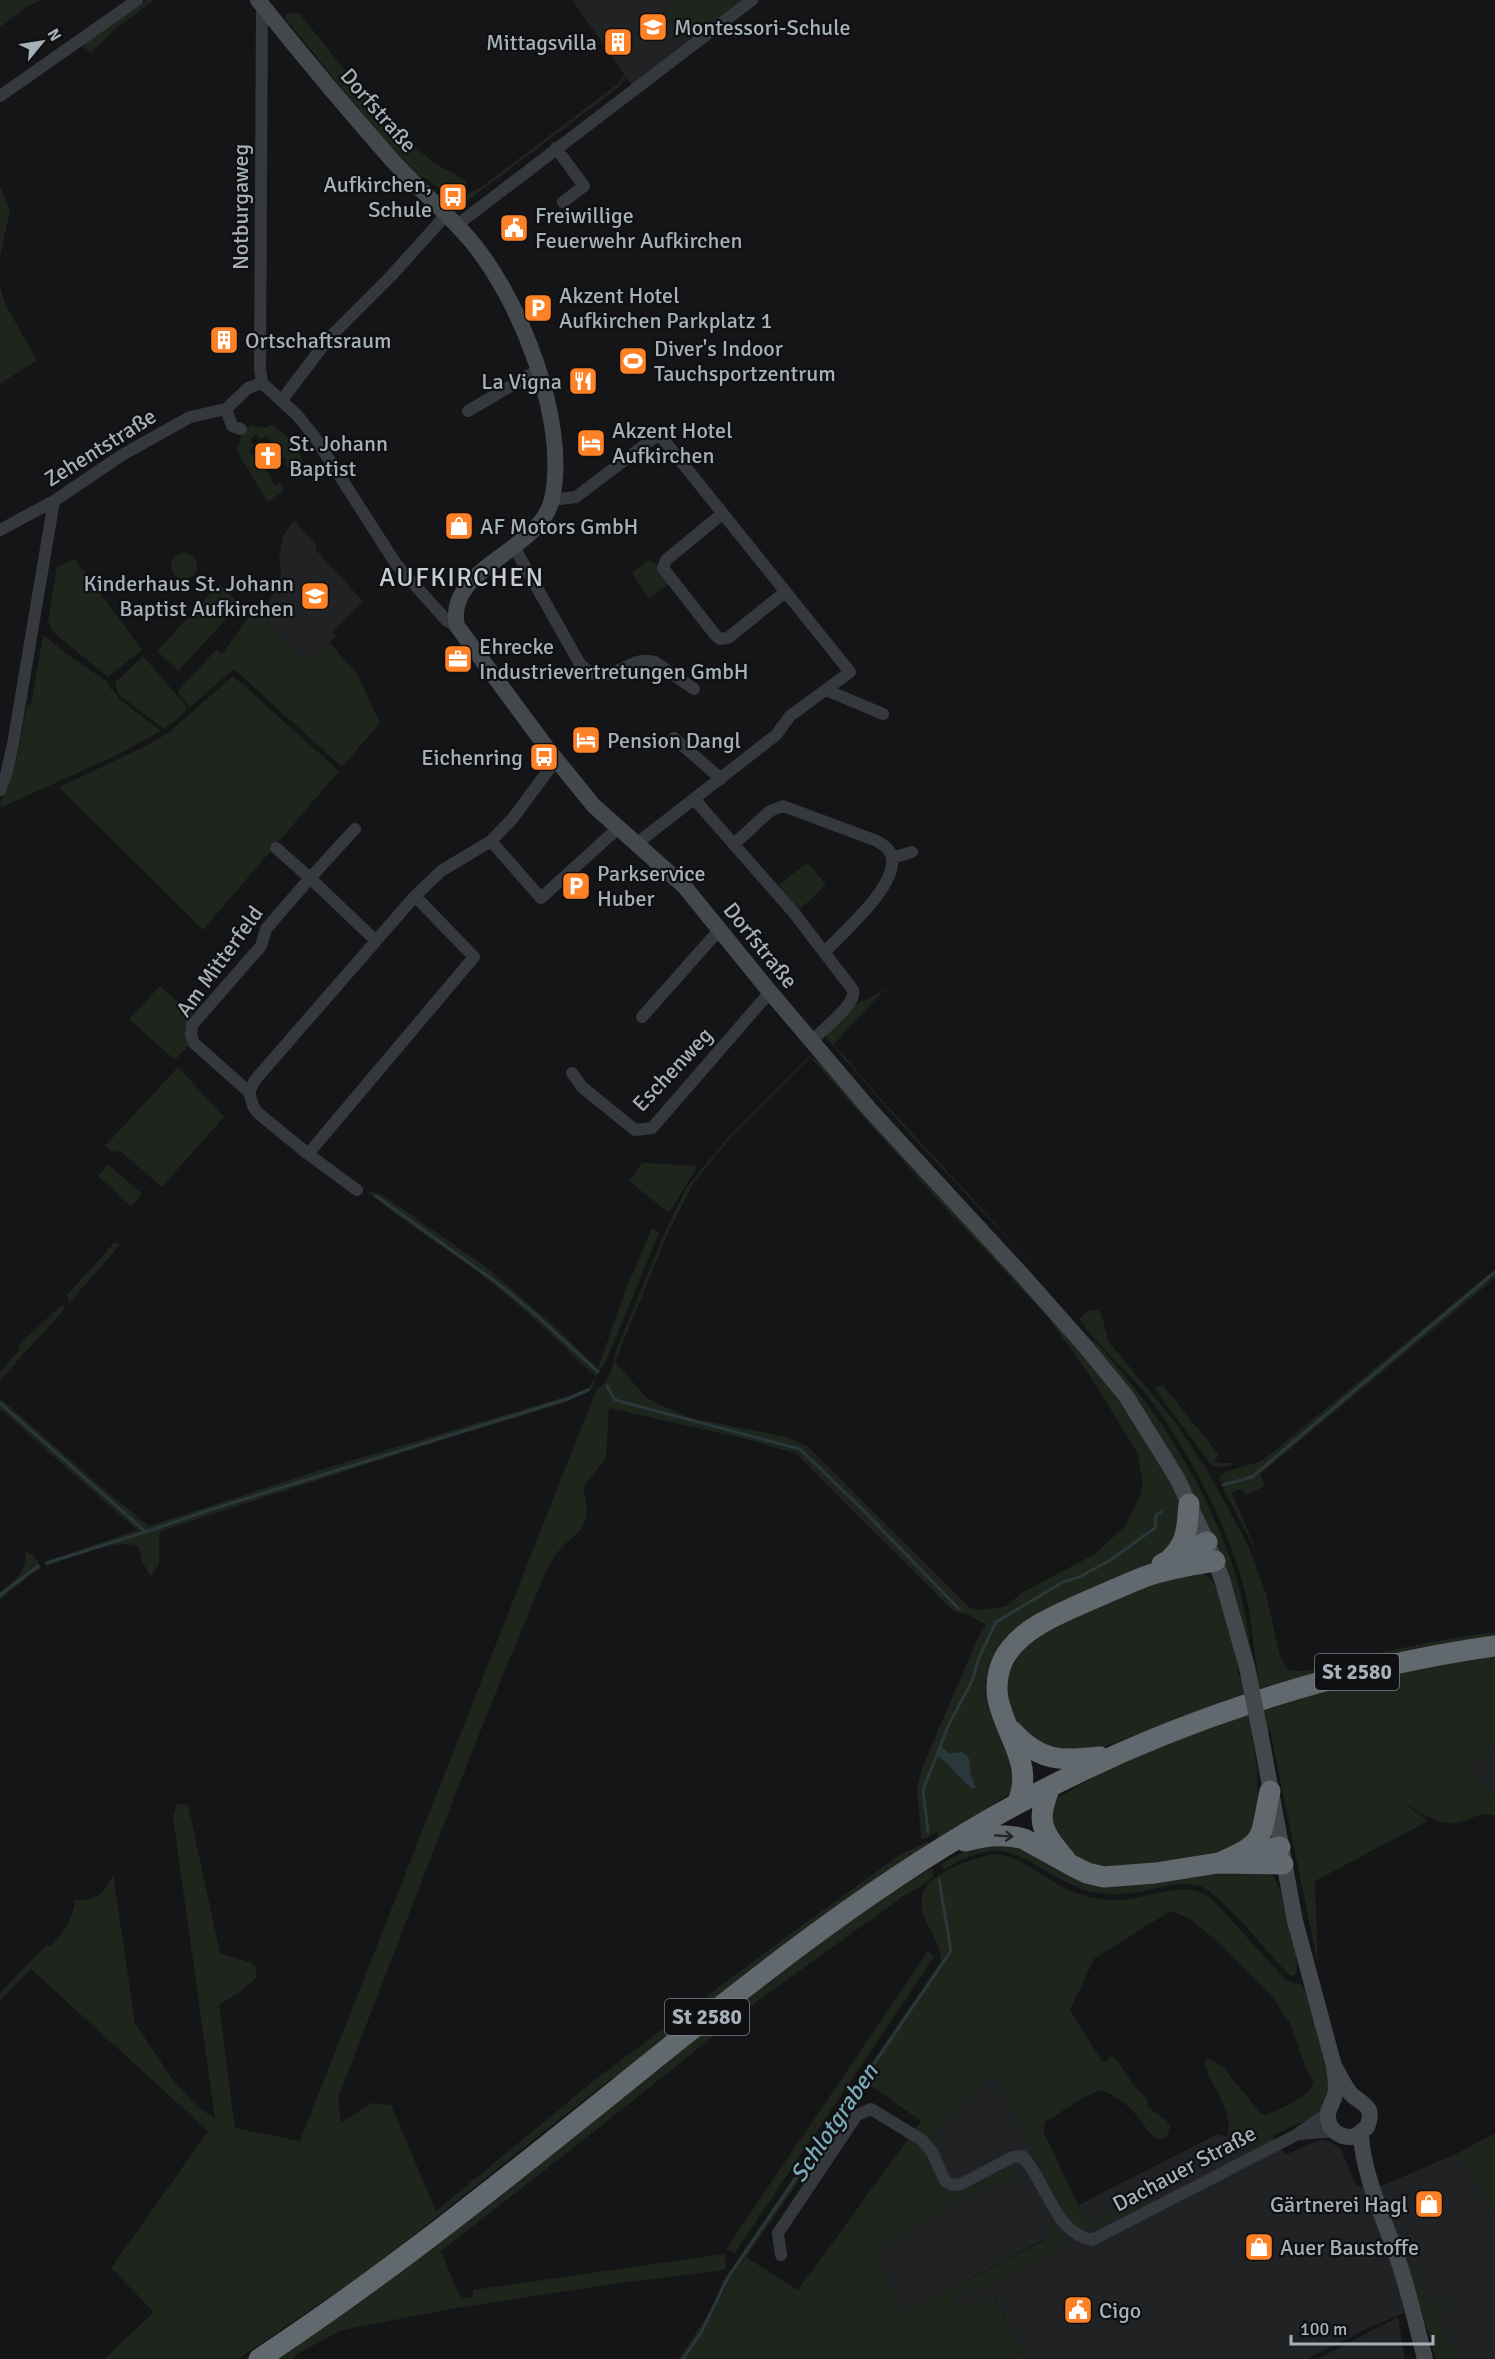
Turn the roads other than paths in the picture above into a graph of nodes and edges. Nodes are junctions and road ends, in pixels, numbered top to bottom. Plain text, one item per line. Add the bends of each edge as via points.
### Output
1 (137, 0) edge
2 (752, 0) edge
3 (260, 2) edge
4 (0, 96) edge
5 (556, 148) junction
6 (562, 202) dead end
7 (451, 220) junction
8 (538, 370) junction
9 (262, 383) junction
10 (281, 401) junction
11 (226, 409) junction
12 (468, 411) dead end
13 (241, 429) dead end
14 (552, 500) junction
15 (54, 501) junction
16 (722, 514) junction
17 (0, 531) edge
18 (514, 547) junction
19 (785, 592) junction
20 (456, 618) junction
21 (694, 689) dead end
22 (826, 690) junction
23 (883, 714) dead end
24 (674, 738) dead end
25 (556, 760) junction
26 (721, 779) junction
27 (0, 790) edge
28 (694, 800) junction
29 (355, 829) dead end
30 (617, 829) junction
31 (491, 841) junction
32 (636, 844) junction
33 (734, 844) junction
34 (276, 849) dead end
35 (912, 852) dead end
36 (892, 858) junction
37 (310, 878) junction
38 (415, 896) junction
39 (720, 929) junction
40 (375, 940) junction
41 (825, 952) junction
42 (770, 992) junction
43 (642, 1017) dead end
44 (812, 1042) junction
45 (572, 1073) dead end
46 (249, 1092) junction
47 (308, 1154) junction
48 (357, 1190) dead end
49 (1190, 1504) junction
50 (1211, 1552) junction
51 (1169, 1560) junction
52 (1145, 1577) junction
53 (1495, 1646) edge
54 (1006, 1724) junction
55 (1119, 1755) junction
56 (1050, 1787) junction
57 (1270, 1791) junction
58 (1017, 1804) junction
59 (947, 1845) junction
60 (1239, 1854) junction
61 (1282, 1856) junction
62 (1218, 1863) junction
63 (1071, 1865) junction
64 (1334, 2066) junction
65 (1354, 2096) junction
66 (1331, 2107) junction
67 (1348, 2134) junction
68 (1296, 2135) junction
69 (781, 2255) dead end
70 (1424, 2354) edge
71 (259, 2359) edge

1 - 4 street
2 - 5 street
3 - 7 street, Dorfstraße via 375,141
3 - 9 street, Notburgaweg
5 - 6 street via 584,186
5 - 7 street
7 - 8 street, Dorfstraße via 483,257 511,301
7 - 10 street via 329,338
8 - 12 street
8 - 14 street, Dorfstraße via 552,432
9 - 10 street
9 - 11 street via 248,388
10 - 20 street via 314,436 396,564 433,605
11 - 13 street via 232,426
11 - 15 street, Zehentstraße via 190,417 122,455
14 - 16 street via 576,497 659,434
14 - 18 street, Dorfstraße via 546,516
15 - 17 street, Zehentstraße
15 - 27 street via 13,744
16 - 19 street
16 - 19 street via 666,561 663,568 716,636 728,638
18 - 20 street, Dorfstraße via 466,587 458,598
18 - 21 street via 587,672 601,676 648,660
19 - 22 street via 850,672
20 - 25 street, Dorfstraße
22 - 23 street
22 - 26 street via 790,716 776,735
24 - 26 street
25 - 30 street, Dorfstraße
25 - 31 street
26 - 28 street
28 - 32 street
28 - 33 street
29 - 37 street, Am Mitterfeld
30 - 31 street via 541,898
30 - 32 street, Dorfstraße
31 - 38 street via 441,871
32 - 39 street, Dorfstraße via 684,886
33 - 36 street via 770,811 783,806 878,841
33 - 41 street
34 - 37 street
35 - 36 street
36 - 41 street via 889,875 875,899
37 - 40 street
37 - 46 street, Am Mitterfeld via 266,929 261,946 192,1025 194,1043
38 - 40 street
38 - 47 street via 474,957
39 - 42 street, Dorfstraße
39 - 43 street
40 - 46 street
41 - 44 street via 854,995
42 - 44 street, Dorfstraße
42 - 45 street, Eschenweg via 652,1128 635,1130 582,1088
44 - 49 street, Dorfstraße via 1106,1371 1152,1436
46 - 47 street via 258,1113
47 - 48 street
49 - 50 street, Dorfstraße
49 - 51 highway, St 2580 via 1185,1540
50 - 51 highway, St 2580
50 - 52 highway, St 2580
50 - 57 street, Dorfstraße, bridge via 1233,1612 1247,1667
51 - 52 highway, St 2580
52 - 54 highway, St 2580 via 1052,1617 1015,1642 1003,1659 997,1680
53 - 55 highway, St 2580 via 1418,1658 1325,1681 1187,1726
54 - 55 highway, St 2580 via 1029,1748 1049,1757 1072,1760
54 - 58 highway, St 2580 via 1024,1778
55 - 56 highway, St 2580
56 - 58 highway, St 2580
56 - 63 highway via 1041,1820
57 - 60 highway, St 2580 via 1260,1837
57 - 61 street, Dorfstraße
58 - 59 highway, St 2580
59 -> 63 highway, St 2580 via 987,1836 1015,1836
59 - 71 highway, St 2580 via 769,1968 416,2250
60 - 61 highway, St 2580
60 - 62 highway, St 2580
61 - 62 highway, St 2580
61 - 64 street, Dorfstraße via 1295,1921
62 - 63 highway, St 2580 via 1115,1877 1096,1875
64 - 65 street
64 - 66 street via 1336,2088
65 - 66 street, Dachauer Straße via 1346,2096
65 - 67 street via 1370,2112 1369,2122
66 - 67 street via 1330,2123
66 - 68 street, Dachauer Straße
67 - 68 street, Dachauer Straße
67 - 70 street via 1408,2318
68 - 69 street, Dachauer Straße via 1092,2240 1079,2237 1065,2226 1033,2168 1022,2156 952,2185 945,2181 922,2140 871,2109 856,2115 777,2233

